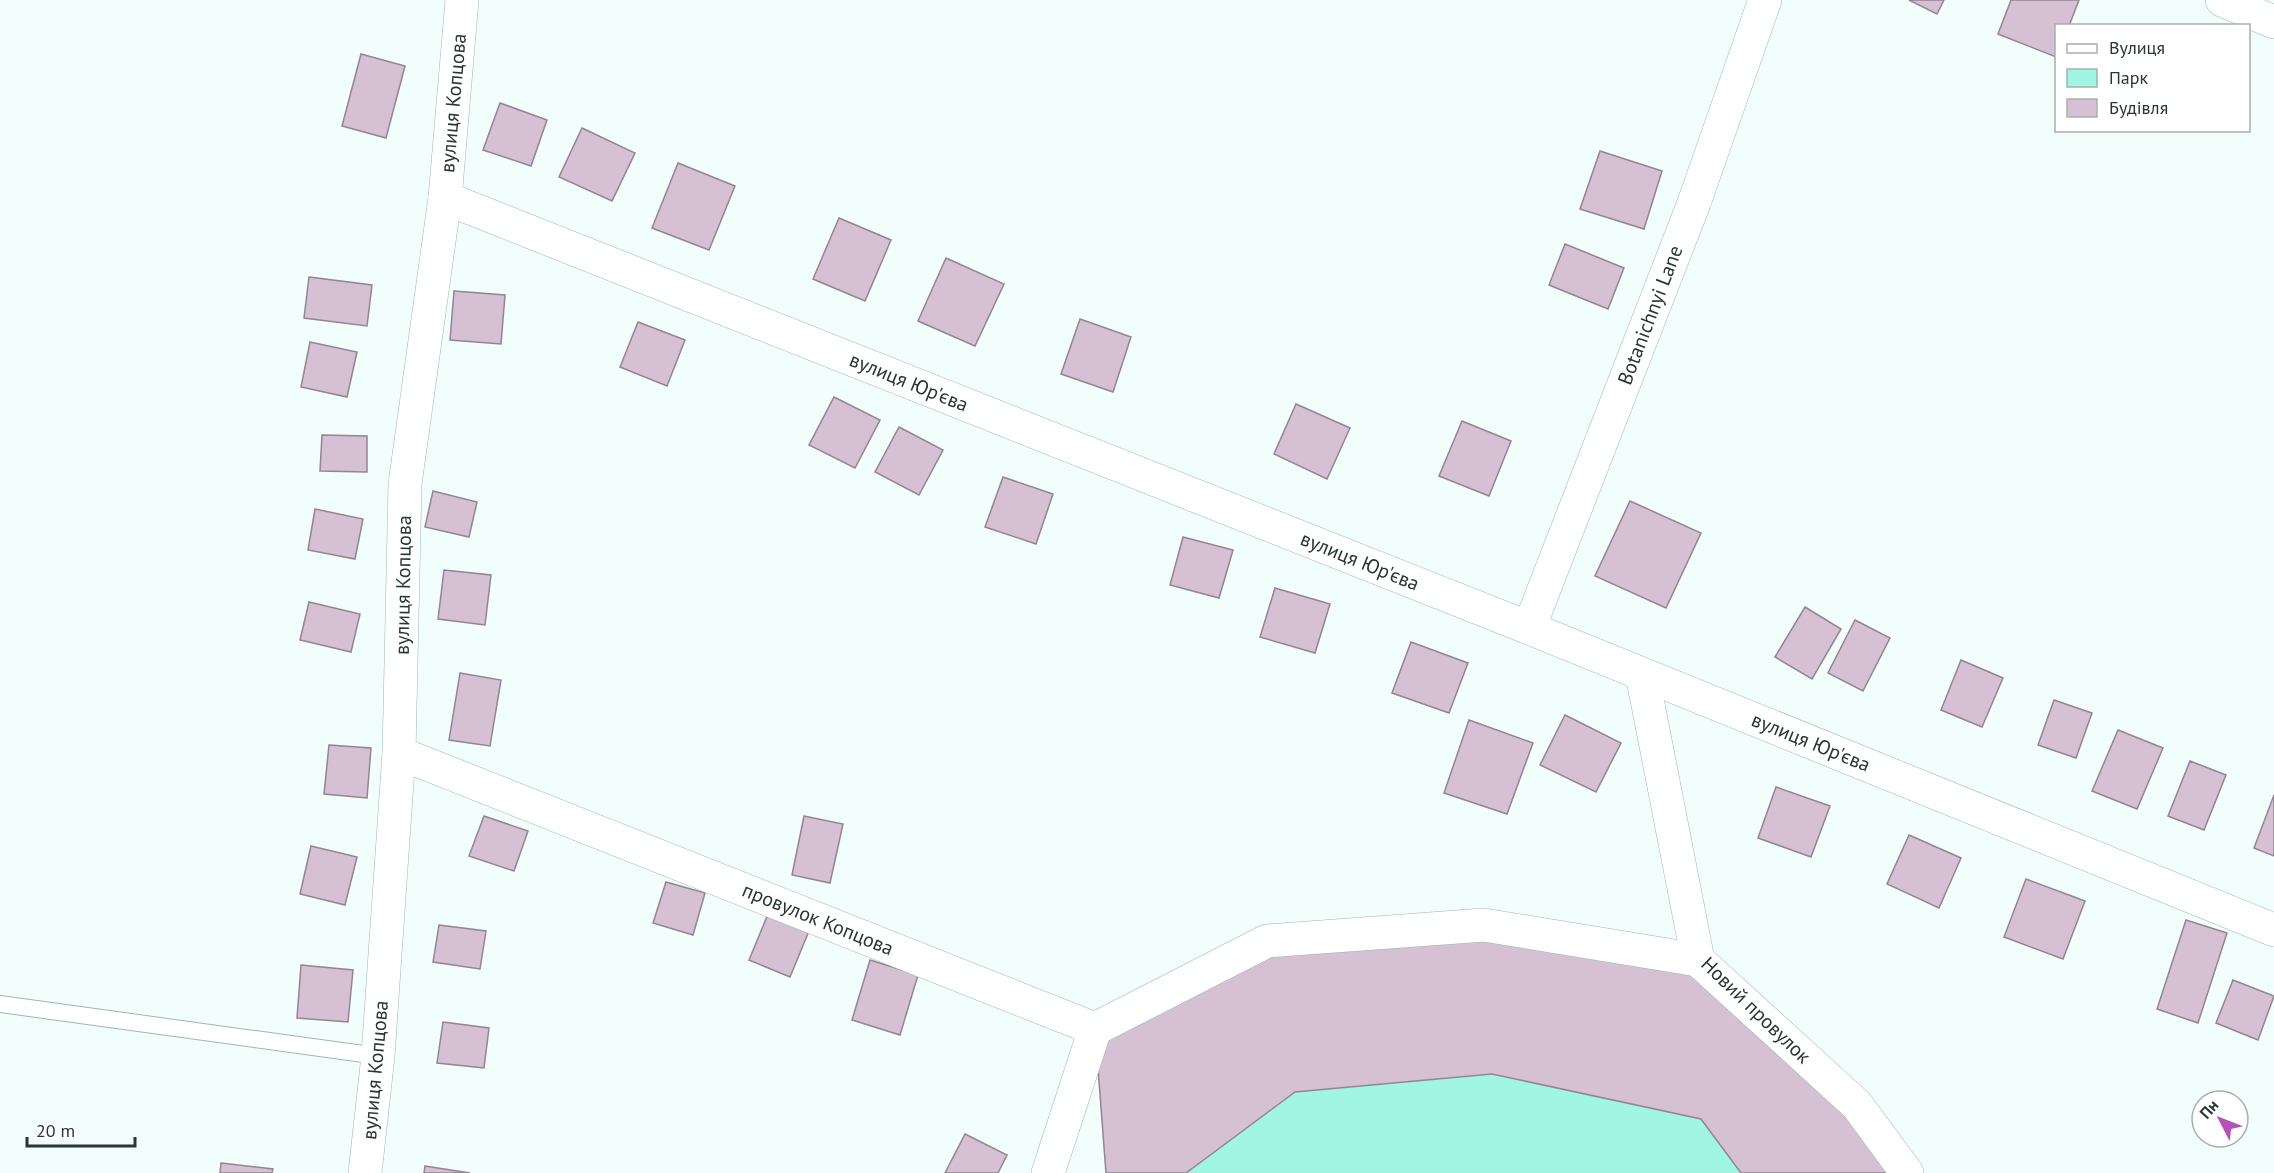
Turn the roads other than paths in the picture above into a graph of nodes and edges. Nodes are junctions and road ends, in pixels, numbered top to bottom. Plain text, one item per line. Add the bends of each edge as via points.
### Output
1 (462, 0) edge
2 (1765, 0) edge
3 (2222, 0) edge
4 (2274, 22) edge
5 (445, 198) junction
6 (1529, 628) junction
7 (1642, 674) junction
8 (399, 753) junction
9 (2274, 930) edge
10 (1698, 960) junction
11 (0, 1004) edge
12 (1095, 1029) junction
13 (378, 1056) junction
14 (365, 1173) edge
15 (1048, 1173) edge
16 (1907, 1173) edge

1 - 5 street, вулиця Копцова
2 - 6 street, Botanichnyi Lane via 1694,203
3 - 4 street
5 - 6 street, вулиця Юр'єва
5 - 8 street, вулиця Копцова via 405,484
6 - 7 street, вулиця Юр'єва
7 - 9 street, вулиця Юр'єва
7 - 10 street, Новий провулок
8 - 12 street, провулок Копцова
8 - 13 street, вулиця Копцова
10 - 12 street via 1484,925 1267,941
10 - 16 street, Новий провулок via 1857,1105
11 - 13 lane
12 - 15 street
13 - 14 street, вулиця Копцова

